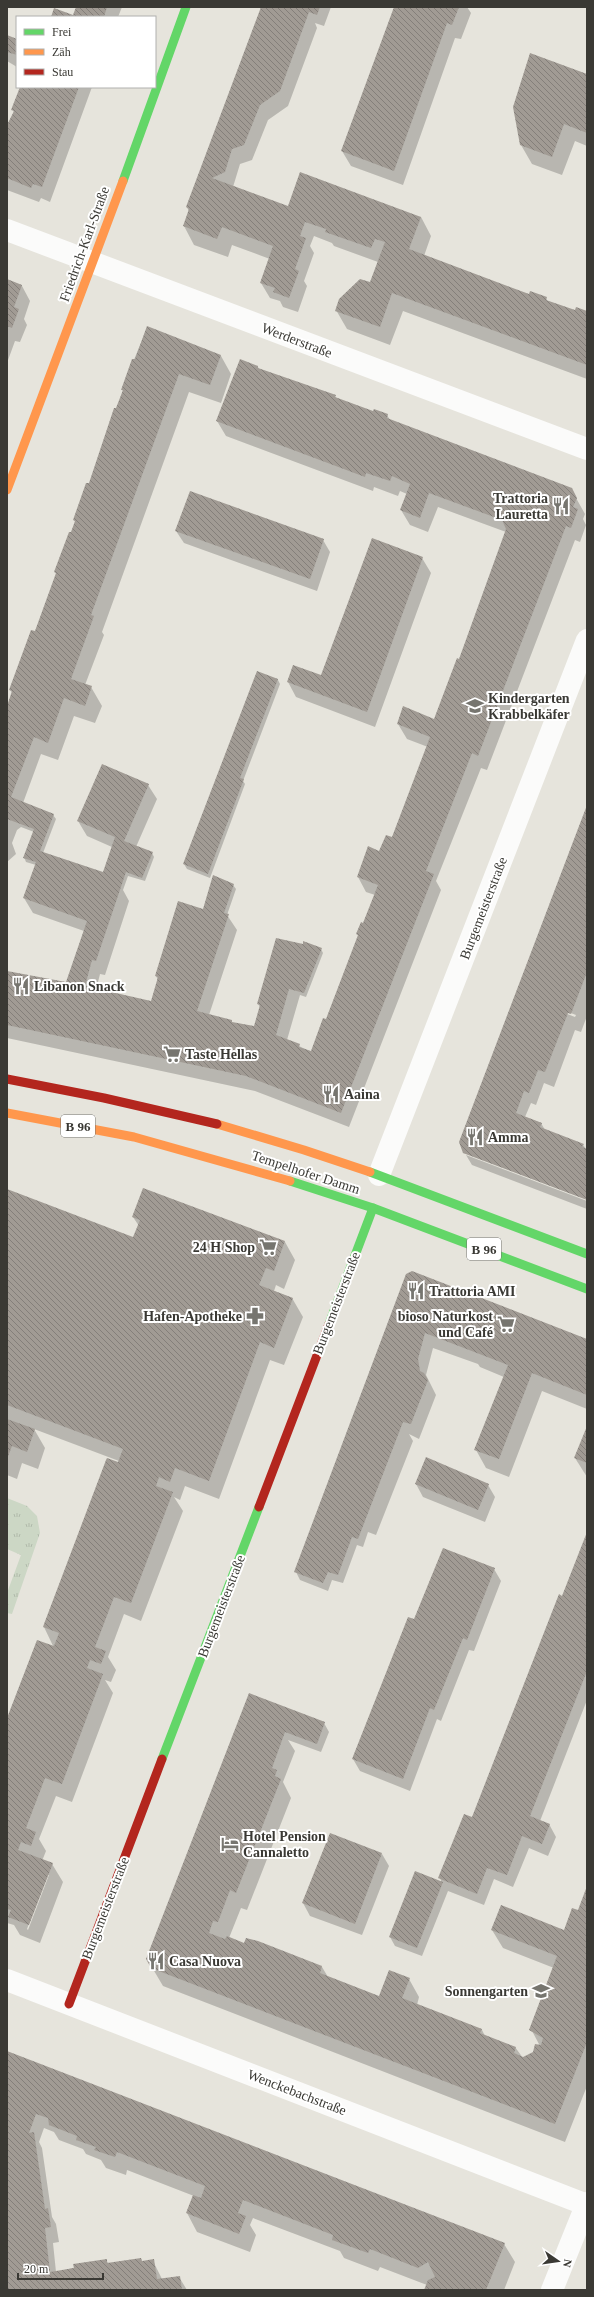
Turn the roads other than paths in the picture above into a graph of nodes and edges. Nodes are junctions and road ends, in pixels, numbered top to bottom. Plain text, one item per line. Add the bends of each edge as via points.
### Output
1 (186, 7) edge
2 (7, 230) edge
3 (93, 264) junction
4 (587, 450) edge
5 (7, 490) edge
6 (587, 640) edge
7 (7, 1079) edge
8 (7, 1113) edge
9 (379, 1175) junction
10 (373, 1208) junction
11 (587, 1254) edge
12 (587, 1289) edge
13 (7, 1980) edge
14 (69, 2004) junction
15 (587, 2204) edge
16 (552, 2290) edge

1 - 3 main road, Friedrich-Karl-Straße
2 - 3 street, Werderstraße
3 - 4 street, Werderstraße
3 - 5 main road, Friedrich-Karl-Straße
6 - 9 street, Burgemeisterstraße
7 - 9 main road, Tempelhofer Damm / B 96 via 113,1100 262,1137
8 - 10 main road, Tempelhofer Damm / B 96 via 134,1137 208,1156
9 - 11 main road, Tempelhofer Damm / B 96
10 - 12 main road, Tempelhofer Damm / B 96
10 - 14 main road, Burgemeisterstraße
13 - 14 street, Wenckebachstraße
14 - 15 street, Wenckebachstraße
15 - 16 street

